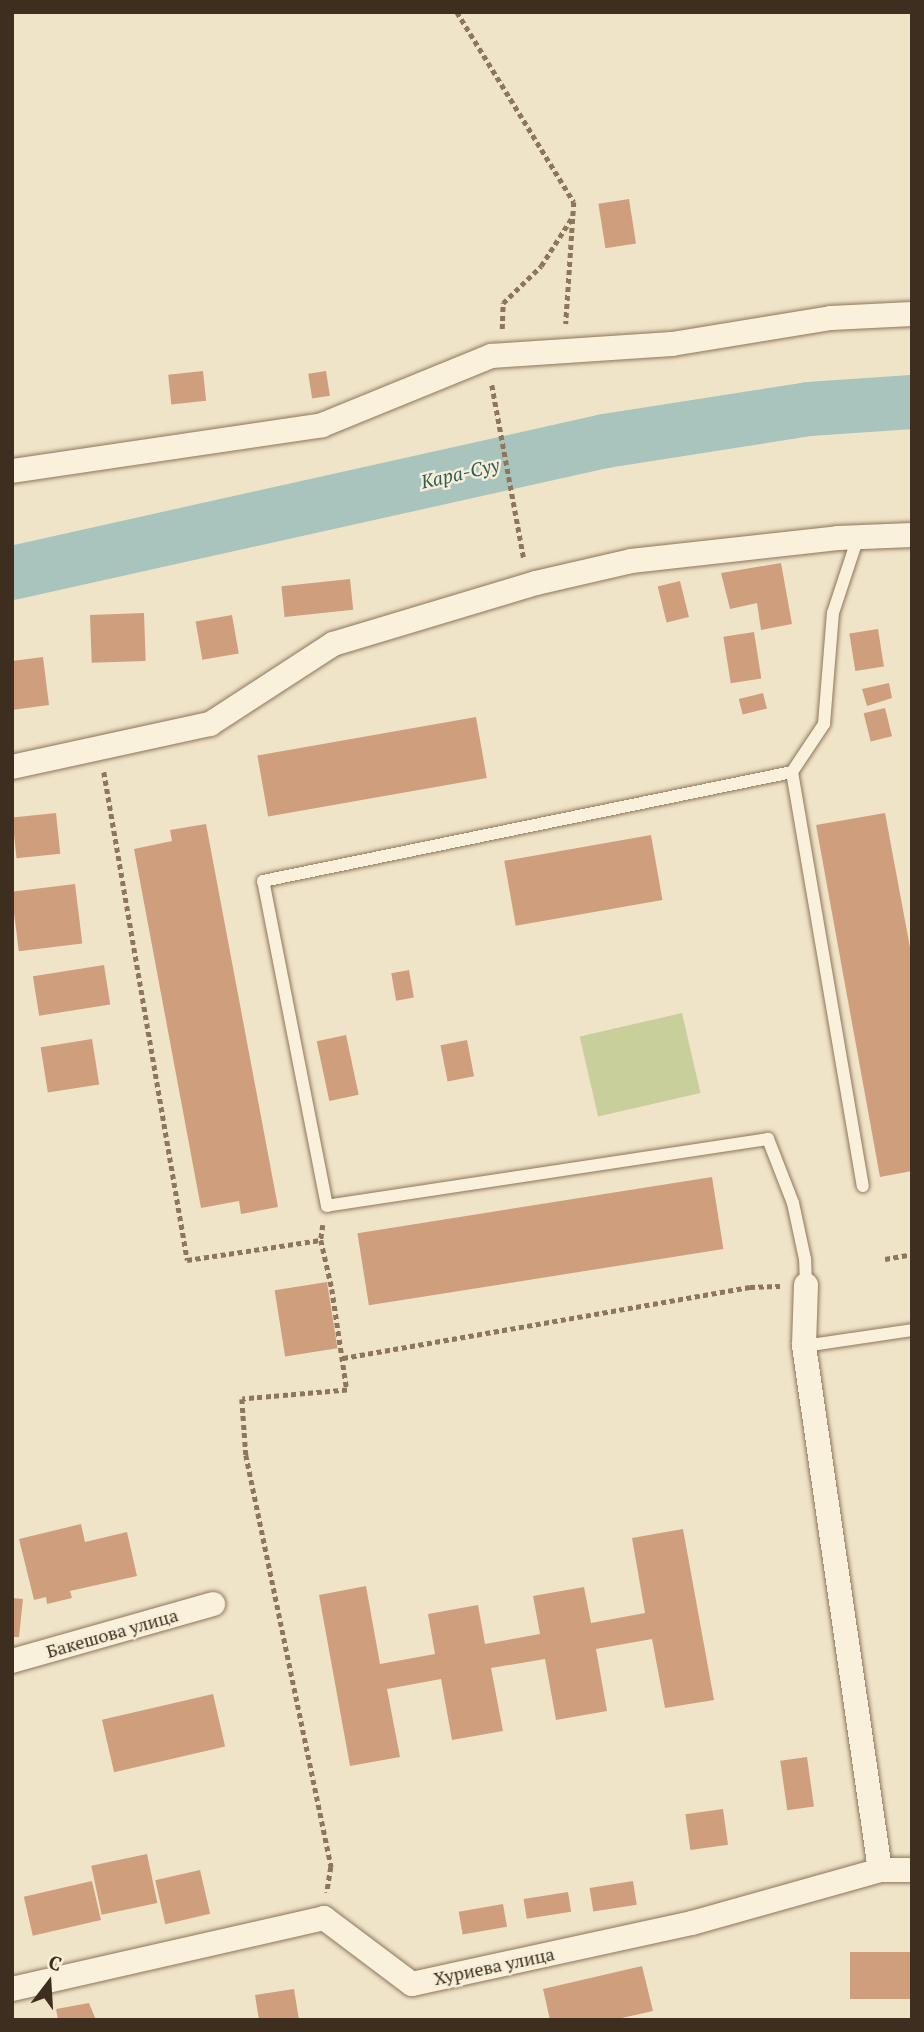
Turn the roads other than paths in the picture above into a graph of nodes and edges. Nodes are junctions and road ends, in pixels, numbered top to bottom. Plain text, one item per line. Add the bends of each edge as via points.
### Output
1 (912, 314) edge
2 (12, 471) edge
3 (912, 535) edge
4 (858, 537) junction
5 (12, 767) edge
6 (792, 772) junction
7 (863, 1186) dead end
8 (806, 1285) joint
9 (912, 1330) edge
10 (804, 1346) junction
11 (212, 1604) dead end
12 (12, 1661) edge
13 (880, 1870) junction
14 (912, 1870) edge
15 (12, 1989) edge

1 - 2 street via 831,318 672,344 491,356 322,425
3 - 4 street
4 - 5 street via 631,561 536,583 332,644 210,724
4 - 6 lane via 833,613 824,724
6 - 7 lane
6 - 8 lane via 263,881 327,1206 768,1139 793,1203 806,1259
8 - 10 street
9 - 10 lane
10 - 13 street
11 - 12 street, Бакешова улица
13 - 14 street, Хуриева улица
13 - 15 street, Хуриева улица via 691,1923 412,1984 324,1918

